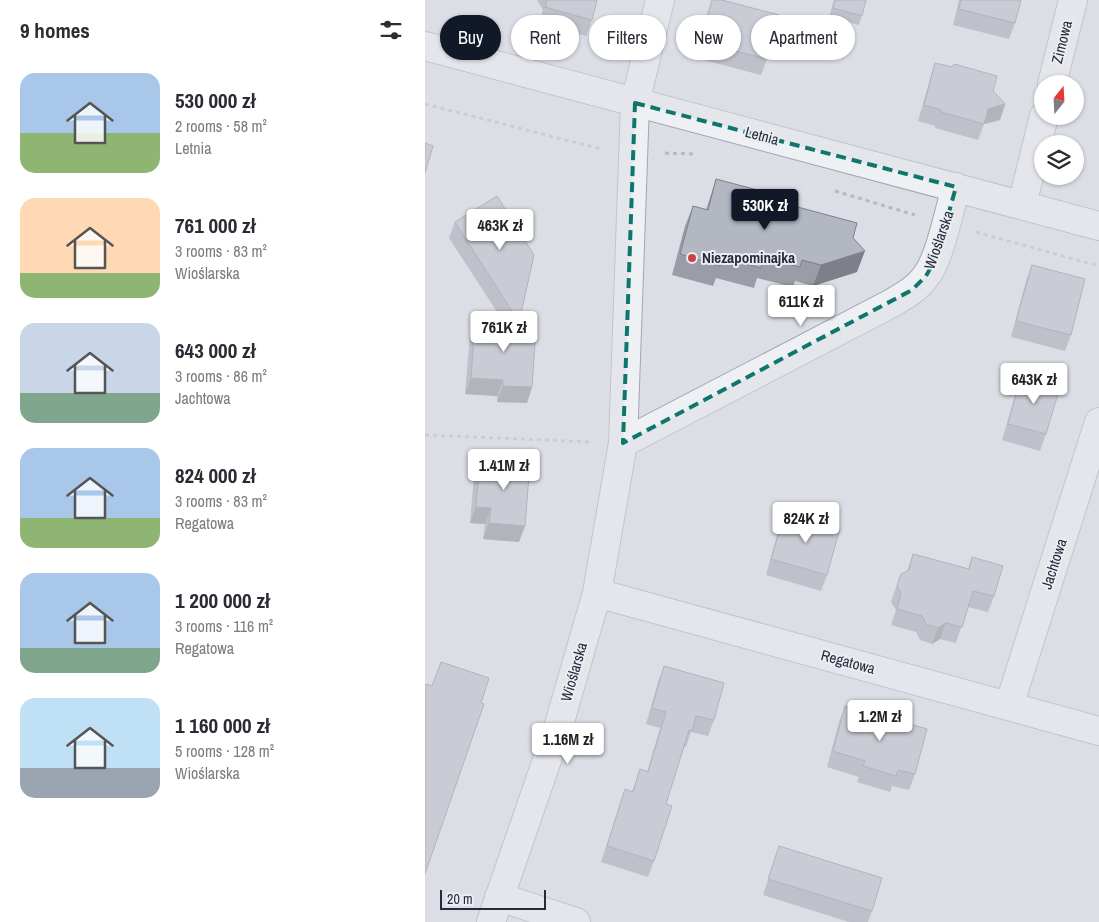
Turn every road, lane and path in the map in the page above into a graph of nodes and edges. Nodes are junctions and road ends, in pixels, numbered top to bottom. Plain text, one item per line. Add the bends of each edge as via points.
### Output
1 (660, 0) edge
2 (1073, 0) edge
3 (425, 46) edge
4 (1054, 75) edge
5 (635, 103) junction
6 (425, 104) edge
7 (1042, 125) edge
8 (634, 152) junction
9 (705, 154) dead end
10 (956, 187) junction
11 (835, 192) dead end
12 (1022, 205) junction
13 (946, 223) junction
14 (1099, 226) edge
15 (1099, 266) edge
16 (1099, 422) edge
17 (425, 434) edge
18 (623, 443) junction
19 (597, 593) junction
20 (1009, 706) junction
21 (1099, 731) edge
22 (495, 910) edge
23 (576, 922) edge

1 - 5 street, Wioślarska
2 - 4 street, Zimowa
3 - 5 street, Letnia
5 - 8 street, Wioślarska
5 - 10 street, Letnia
6 - 8 path via 596,148
7 - 12 street
8 - 9 path
8 - 18 street, Wioślarska
10 - 12 street, Letnia
10 - 13 street, Wioślarska
11 - 13 path
12 - 14 street, Letnia
13 - 15 path
13 - 18 street, Wioślarska via 936,258 926,276 912,290
16 - 20 street, Jachtowa
17 - 18 path
18 - 19 street, Wioślarska
19 - 20 street, Regatowa
19 - 22 street, Wioślarska via 558,728
20 - 21 street, Regatowa
22 - 23 street

